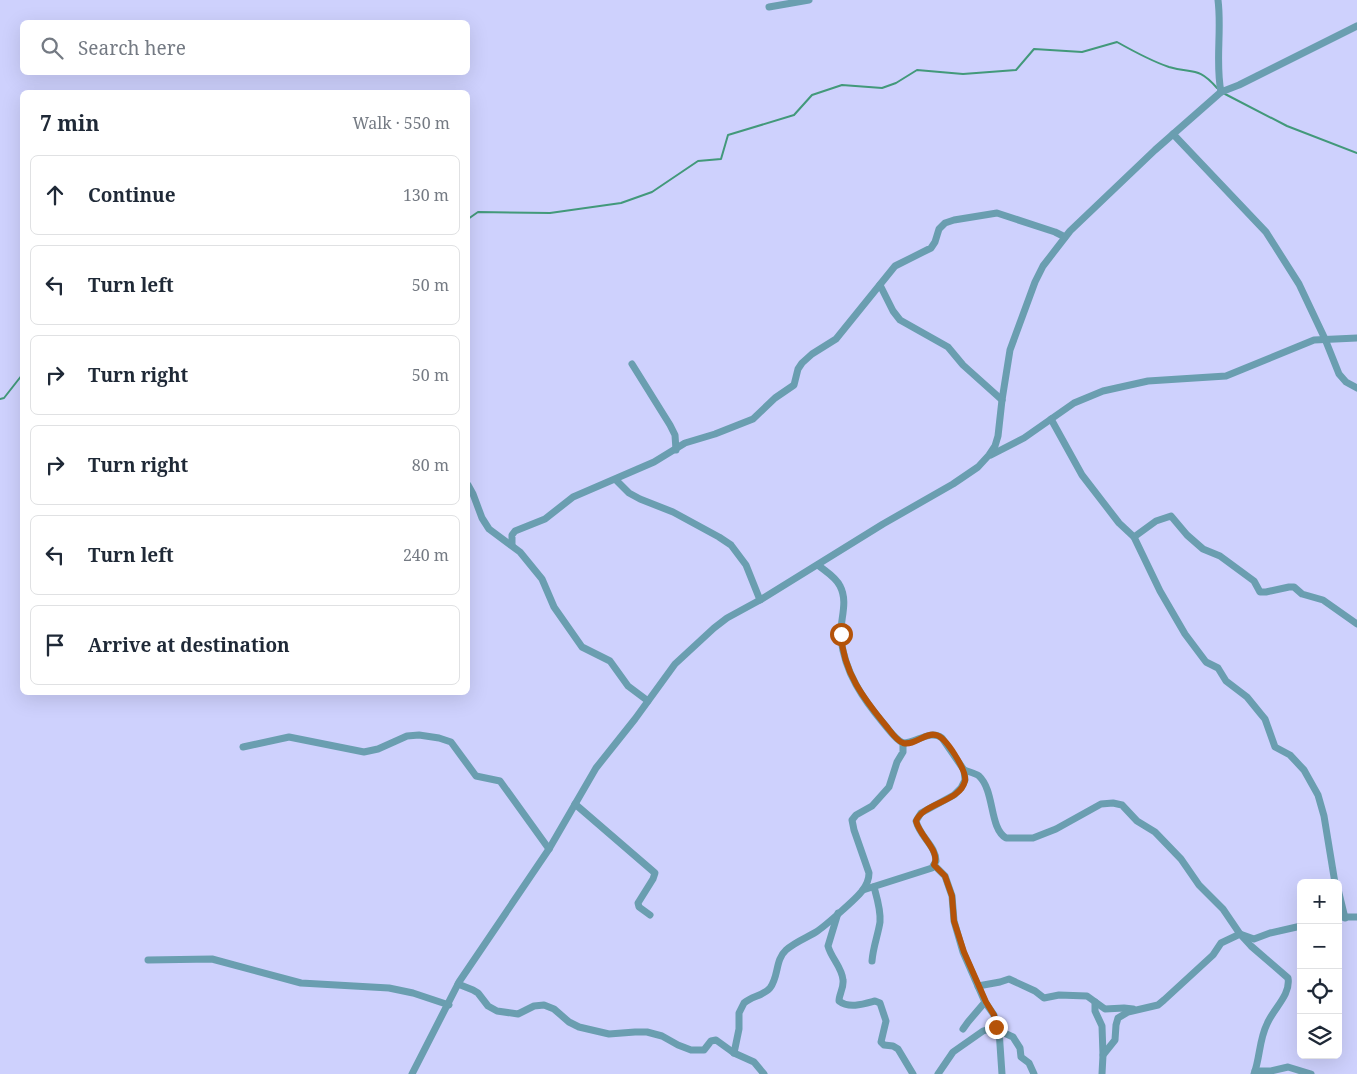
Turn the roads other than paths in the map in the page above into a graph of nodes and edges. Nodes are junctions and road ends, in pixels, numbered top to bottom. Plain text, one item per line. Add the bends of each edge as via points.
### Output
1 (809, 0) edge
2 (1218, 0) edge
3 (769, 7) dead end
4 (1356, 28) edge
5 (1221, 92) junction
6 (1173, 134) junction
7 (1065, 238) junction
8 (880, 285) junction
9 (1357, 338) edge
10 (1325, 339) junction
11 (632, 364) dead end
12 (1357, 388) edge
13 (1002, 400) junction
14 (1051, 419) junction
15 (676, 450) junction
16 (989, 456) junction
17 (616, 480) junction
18 (470, 489) edge
19 (1134, 537) junction
20 (512, 545) junction
21 (818, 565) junction
22 (760, 600) junction
23 (1357, 624) edge
24 (648, 701) junction
25 (904, 743) junction
26 (243, 747) dead end
27 (964, 770) junction
28 (575, 804) junction
29 (549, 849) junction
30 (934, 865) junction
31 (1334, 879) edge
32 (874, 887) junction
33 (862, 890) junction
34 (838, 913) junction
35 (650, 914) dead end
36 (1342, 917) edge
37 (1357, 917) edge
38 (1297, 927) edge
39 (1240, 934) junction
40 (148, 960) dead end
41 (872, 961) dead end
42 (458, 984) junction
43 (978, 986) junction
44 (986, 1002) junction
45 (1094, 1002) junction
46 (449, 1005) junction
47 (1136, 1010) junction
48 (998, 1028) junction
49 (963, 1029) dead end
50 (734, 1053) junction
51 (1103, 1055) junction
52 (1255, 1073) edge
53 (412, 1074) edge
54 (764, 1074) edge
55 (913, 1074) edge
56 (938, 1074) edge
57 (1002, 1074) edge
58 (1034, 1074) edge
59 (1102, 1074) edge
60 (1311, 1074) edge

1 - 3 street
2 - 5 street
4 - 5 street
5 - 6 street
6 - 7 street
6 - 10 street via 1266,232 1299,284
7 - 8 street via 997,213 954,220 939,229 931,248 895,266
7 - 13 street via 1034,282 1010,350
8 - 13 street via 900,320 948,347
8 - 15 street via 836,339 802,363 792,387 762,412 753,419 715,434 685,442
9 - 10 street
10 - 12 street via 1339,374
10 - 14 street via 1314,340 1226,376 1148,381 1103,391 1080,400
11 - 15 street via 670,425 675,435
13 - 16 street via 998,436
14 - 16 street
14 - 19 street via 1082,475
15 - 17 street
16 - 21 street via 953,484
17 - 20 street via 573,497 544,520 515,530
17 - 22 street via 634,496 673,512 731,545 746,565
18 - 20 street via 489,529
19 - 23 street via 1156,521 1171,516 1203,549 1220,556 1256,582 1260,592 1294,587 1302,594 1323,600
19 - 31 street via 1160,591 1201,656 1217,667 1226,681 1246,697 1265,719 1276,747 1290,755 1304,770 1318,795 1326,822
20 - 24 street via 542,579 554,607 582,647 610,661 628,686
21 - 22 street
21 - 25 street via 836,579 842,589 841,640 857,688
22 - 24 street via 720,623 687,652
24 - 28 street via 600,761
25 - 27 street via 931,734 938,735
25 - 33 street via 889,787 872,806 852,820 869,873
26 - 29 street via 288,737 364,752 407,736 445,740 455,746 476,776 500,781
27 - 30 street via 965,780 961,788 921,813 916,821 934,851
27 - 39 street via 978,775 983,782 998,830 1006,838 1033,838 1101,804 1122,805 1137,821 1156,832 1223,909
28 - 29 street
28 - 35 street via 655,873 638,903
29 - 42 street
30 - 32 street
30 - 43 street via 945,876 952,896 954,921
32 - 33 street
32 - 41 street via 880,922
33 - 34 street
34 - 50 street via 819,930 786,950 771,986 741,1006
34 - 55 street via 828,946 843,977 839,1001 853,1005 880,1003 886,1021 881,1042 898,1049
36 - 37 street
38 - 39 street via 1254,939
39 - 47 street via 1221,943 1213,955 1164,1000
39 - 52 street via 1289,981 1282,1000 1265,1027
40 - 46 street via 212,960 301,983 389,988
42 - 46 street
42 - 50 street via 473,990 497,1011 518,1014 544,1005 579,1027 610,1034 647,1032 696,1051 704,1050 716,1040
43 - 44 street
43 - 45 street via 1009,979 1044,998 1087,996
44 - 48 street
44 - 49 street
45 - 47 street via 1107,1010
45 - 51 street via 1102,1029
46 - 53 street
47 - 51 street via 1118,1018 1115,1040
48 - 56 street via 982,1031 953,1052
48 - 57 street
48 - 58 street via 1013,1037
50 - 54 street via 754,1062
51 - 59 street
52 - 60 street via 1286,1067

